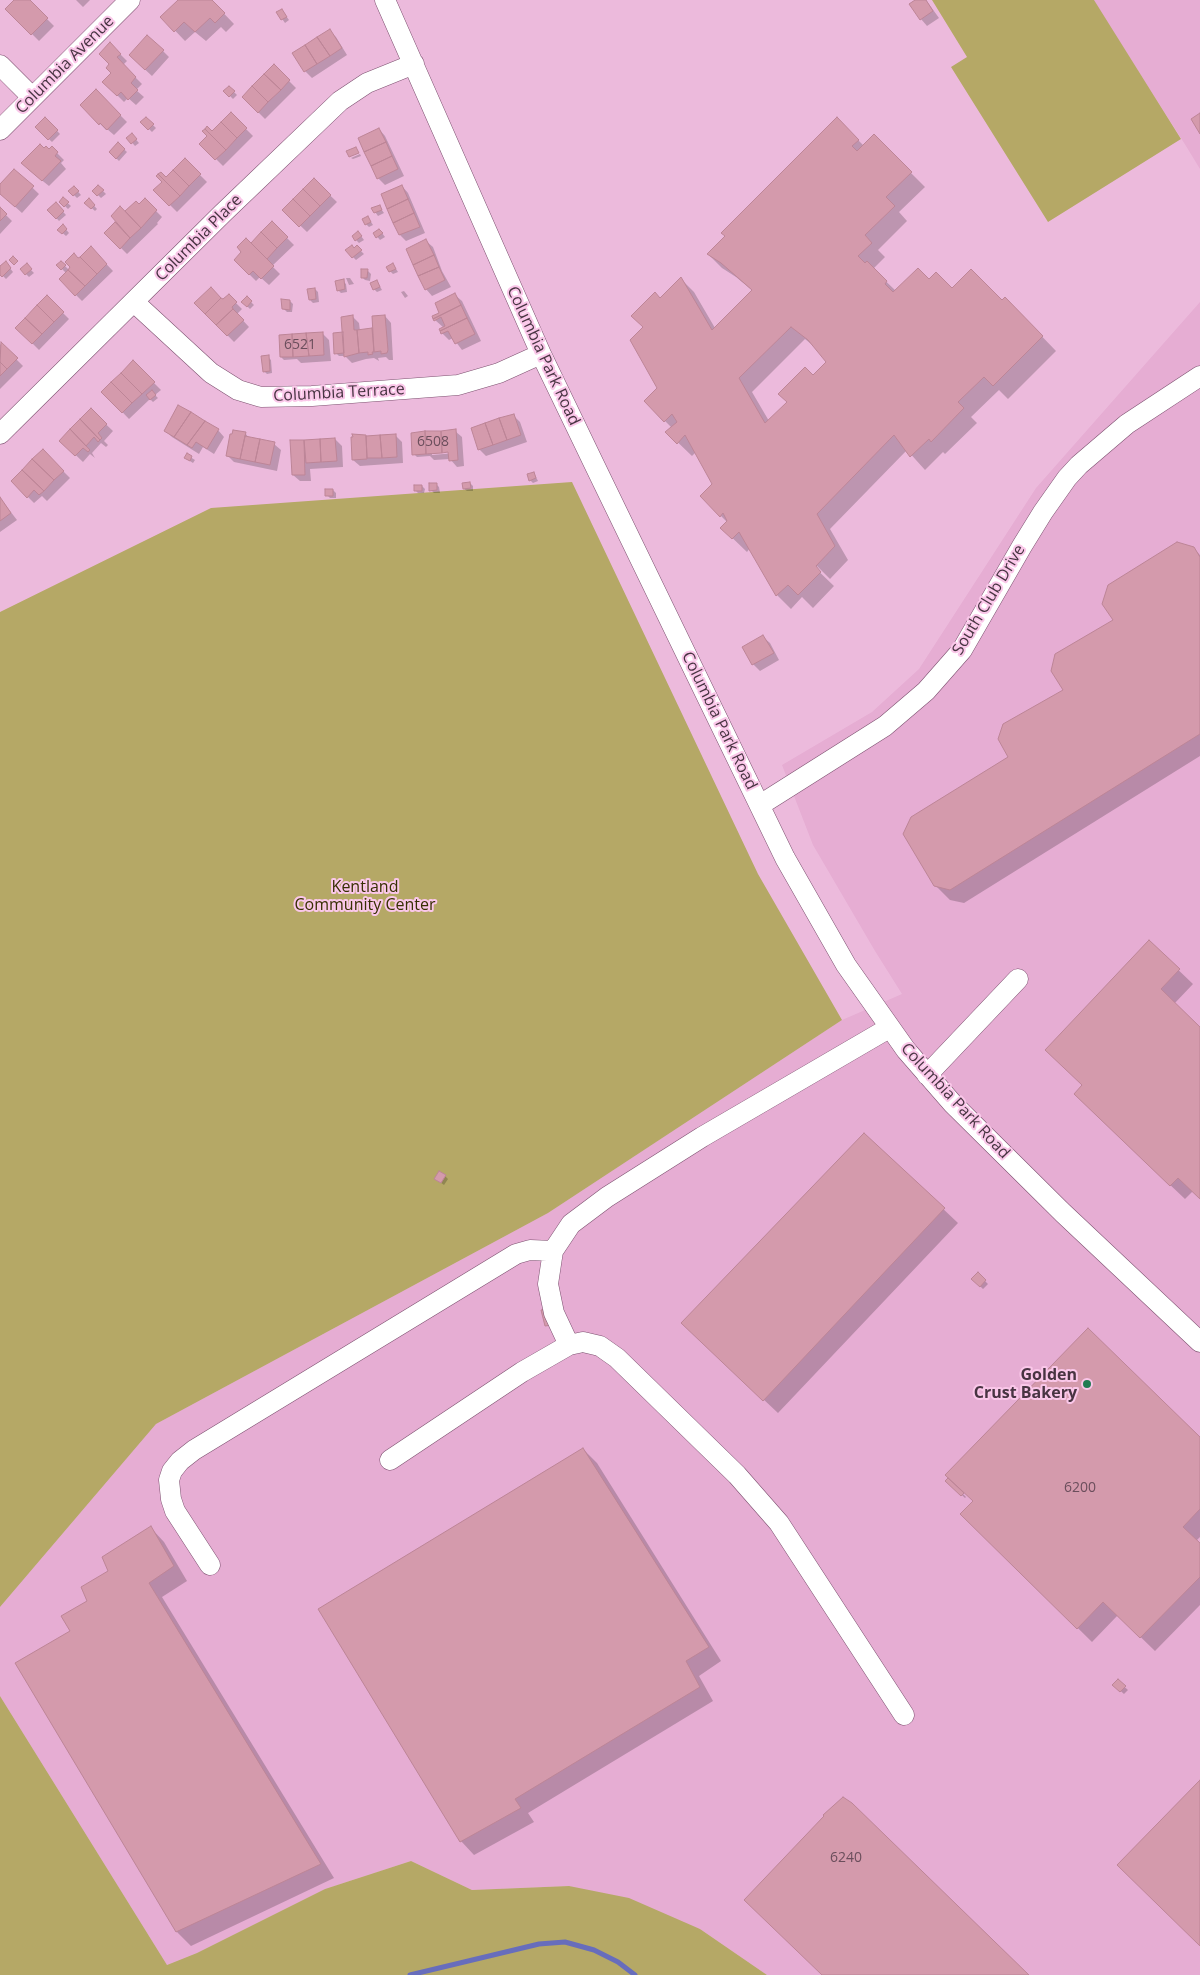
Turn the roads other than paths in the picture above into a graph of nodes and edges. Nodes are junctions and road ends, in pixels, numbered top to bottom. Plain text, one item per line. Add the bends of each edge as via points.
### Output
1 (130, 0) edge
2 (385, 0) edge
3 (0, 64) edge
4 (414, 64) junction
5 (32, 97) junction
6 (0, 130) edge
7 (134, 302) junction
8 (541, 354) junction
9 (1200, 376) edge
10 (0, 434) edge
11 (760, 805) junction
12 (1018, 979) dead end
13 (889, 1028) junction
14 (927, 1075) junction
15 (553, 1251) junction
16 (1200, 1342) edge
17 (569, 1345) junction
18 (390, 1460) dead end
19 (210, 1565) dead end
20 (904, 1714) dead end

1 - 5 street, Columbia Avenue
2 - 4 street, Columbia Park Road
3 - 5 street
4 - 7 street, Columbia Place via 367,83 340,100
4 - 8 street, Columbia Park Road
5 - 6 street, Columbia Avenue
7 - 8 street, Columbia Terrace via 211,374 238,390 261,398 458,385 499,373
7 - 10 street, Columbia Place
8 - 11 street, Columbia Park Road
9 - 11 street, South Club Drive via 1127,424 1067,478 1043,512 962,650 926,690 885,726
11 - 13 street, Columbia Park Road via 818,918 846,966
12 - 14 street
13 - 14 street, Columbia Park Road
13 - 15 street via 702,1137 608,1197 571,1224
14 - 16 street, Columbia Park Road via 1064,1214
15 - 17 street via 548,1284 554,1313
15 - 19 street via 530,1250 516,1254 180,1461 169,1480 171,1499 175,1511
17 - 18 street via 522,1372
17 - 20 street via 583,1342 600,1346 617,1358 737,1475 779,1523

